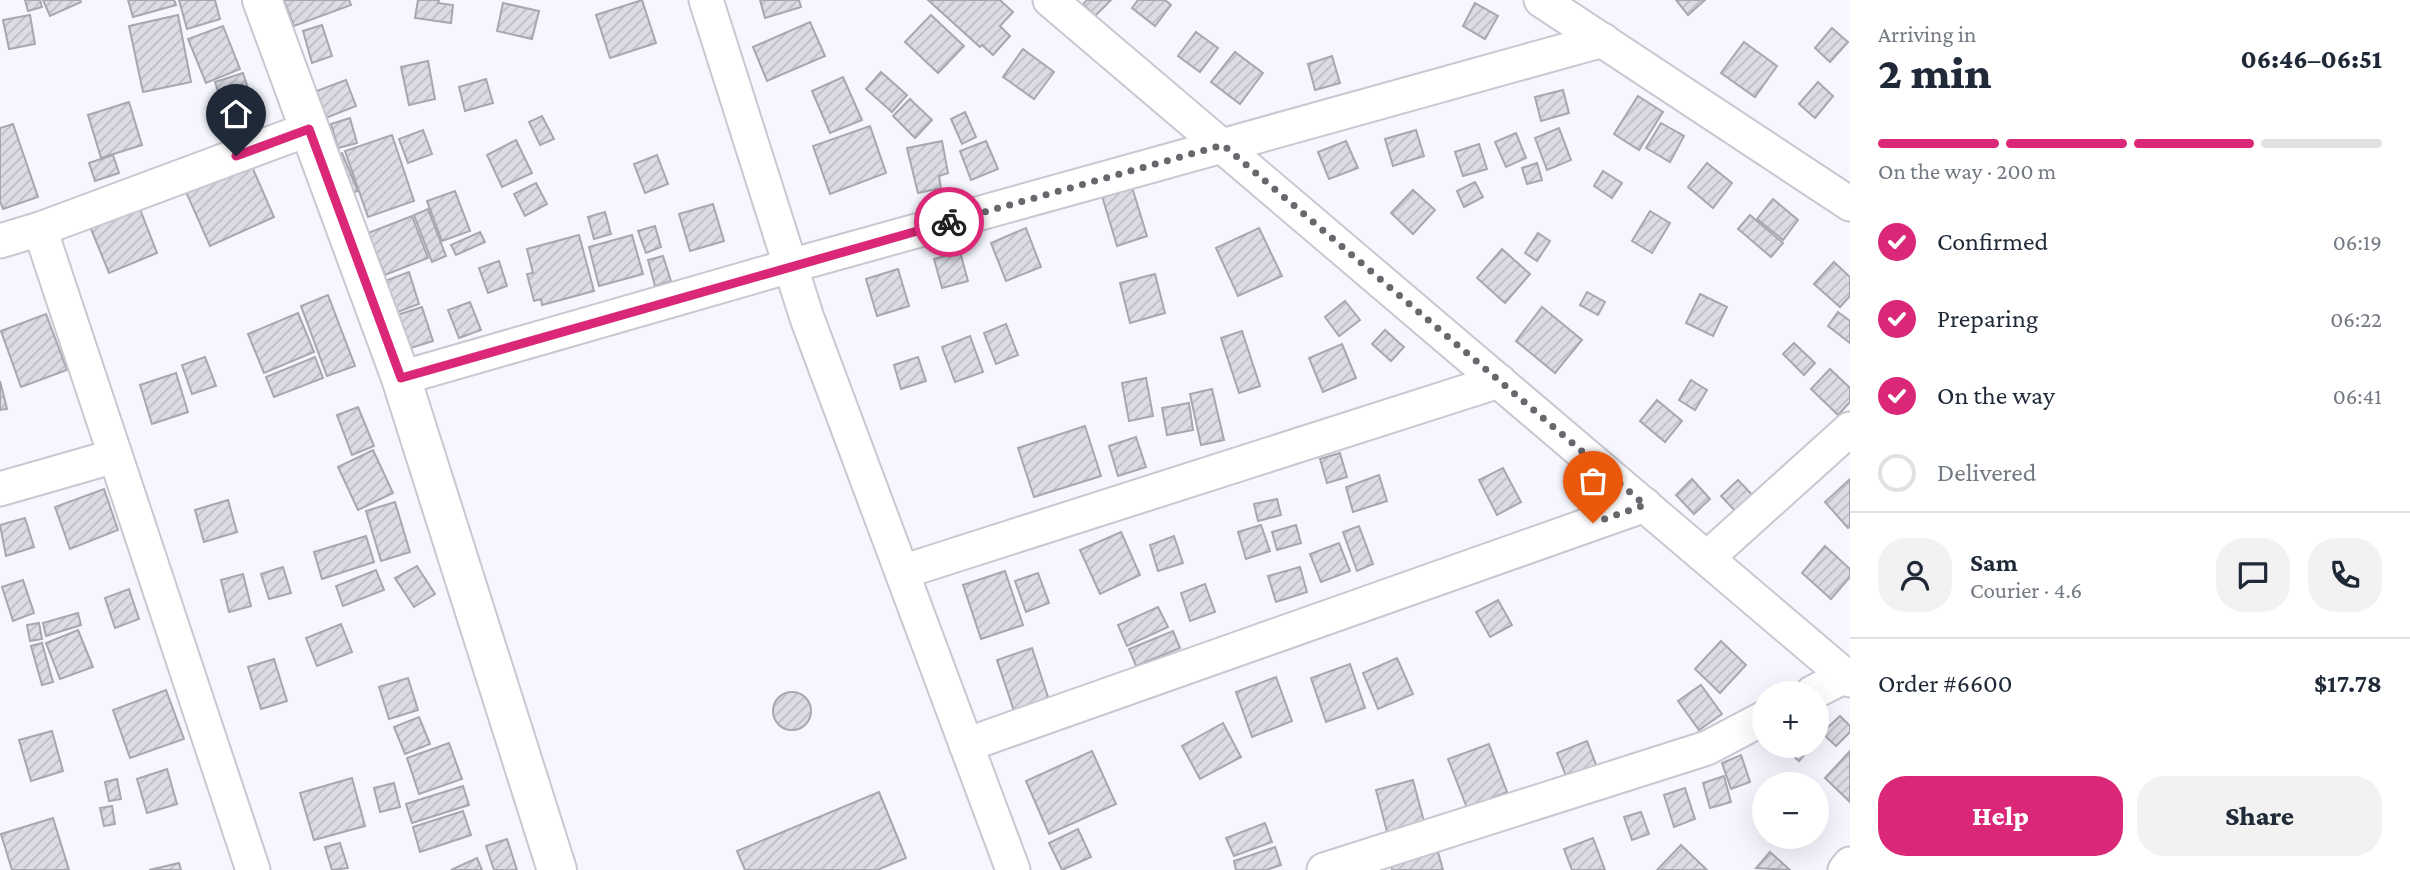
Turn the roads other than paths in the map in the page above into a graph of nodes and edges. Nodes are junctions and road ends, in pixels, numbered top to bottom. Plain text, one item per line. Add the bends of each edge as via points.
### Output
1 (262, 0) edge
2 (706, 0) edge
3 (1050, 0) edge
4 (1541, 0) edge
5 (1603, 40) junction
6 (309, 129) junction
7 (1223, 145) junction
8 (1850, 204) edge
9 (40, 229) junction
10 (0, 241) edge
11 (790, 266) junction
12 (401, 378) junction
13 (1499, 381) junction
14 (1850, 429) edge
15 (115, 456) junction
16 (0, 489) edge
17 (1645, 505) junction
18 (1707, 558) junction
19 (902, 572) junction
20 (1848, 678) edge
21 (1829, 686) edge
22 (1752, 724) edge
23 (966, 745) junction
24 (1850, 864) edge
25 (253, 870) edge
26 (557, 870) edge
27 (1013, 870) edge
28 (1324, 870) edge
29 (1845, 870) edge

1 - 6 main road
2 - 11 street
3 - 7 street
4 - 5 street
5 - 7 street
5 - 8 street
6 - 9 street
6 - 12 main road
7 - 11 street
7 - 13 street
9 - 10 street
9 - 15 street
11 - 12 street
11 - 19 street
12 - 26 main road
13 - 17 street
13 - 19 street
14 - 18 street
15 - 16 street
15 - 25 street
17 - 18 street
17 - 23 street
18 - 20 street
19 - 23 street
20 - 21 street
22 - 28 street via 1707,748
23 - 27 street
24 - 29 street

